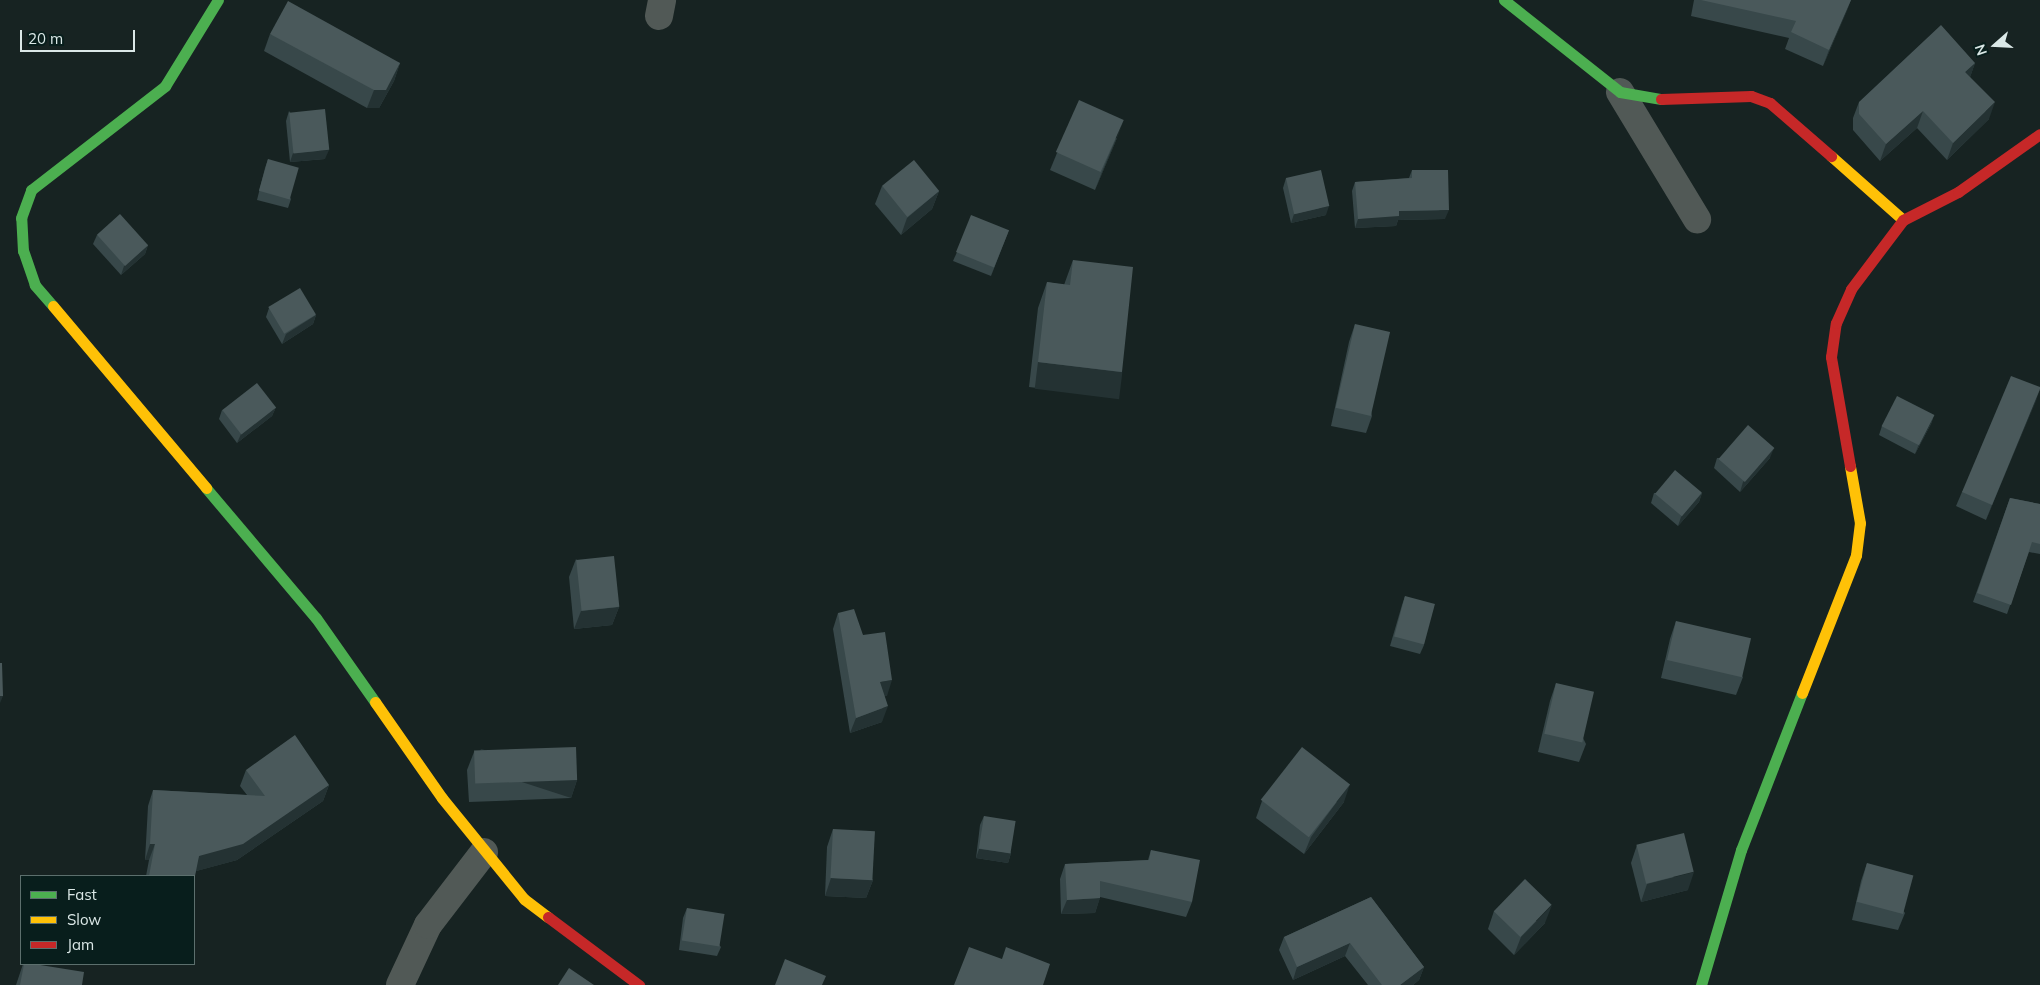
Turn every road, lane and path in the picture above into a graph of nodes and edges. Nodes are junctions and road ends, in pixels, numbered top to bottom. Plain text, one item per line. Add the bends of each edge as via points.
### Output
1 (218, 0) edge
2 (1504, 0) edge
3 (1620, 92) junction
4 (2040, 134) edge
5 (1696, 220) dead end
6 (1903, 220) junction
7 (484, 852) junction
8 (400, 985) edge
9 (639, 985) edge
10 (1701, 985) edge

1 - 7 street via 164,86 31,190 22,218 24,251 34,285 316,618
2 - 3 street
3 - 5 street
3 - 6 street via 1648,100 1751,96 1770,103
4 - 6 street via 1958,192
6 - 10 street via 1851,289 1836,323 1831,358 1860,523 1856,555 1740,850
7 - 8 street via 428,925
7 - 9 street via 524,899

